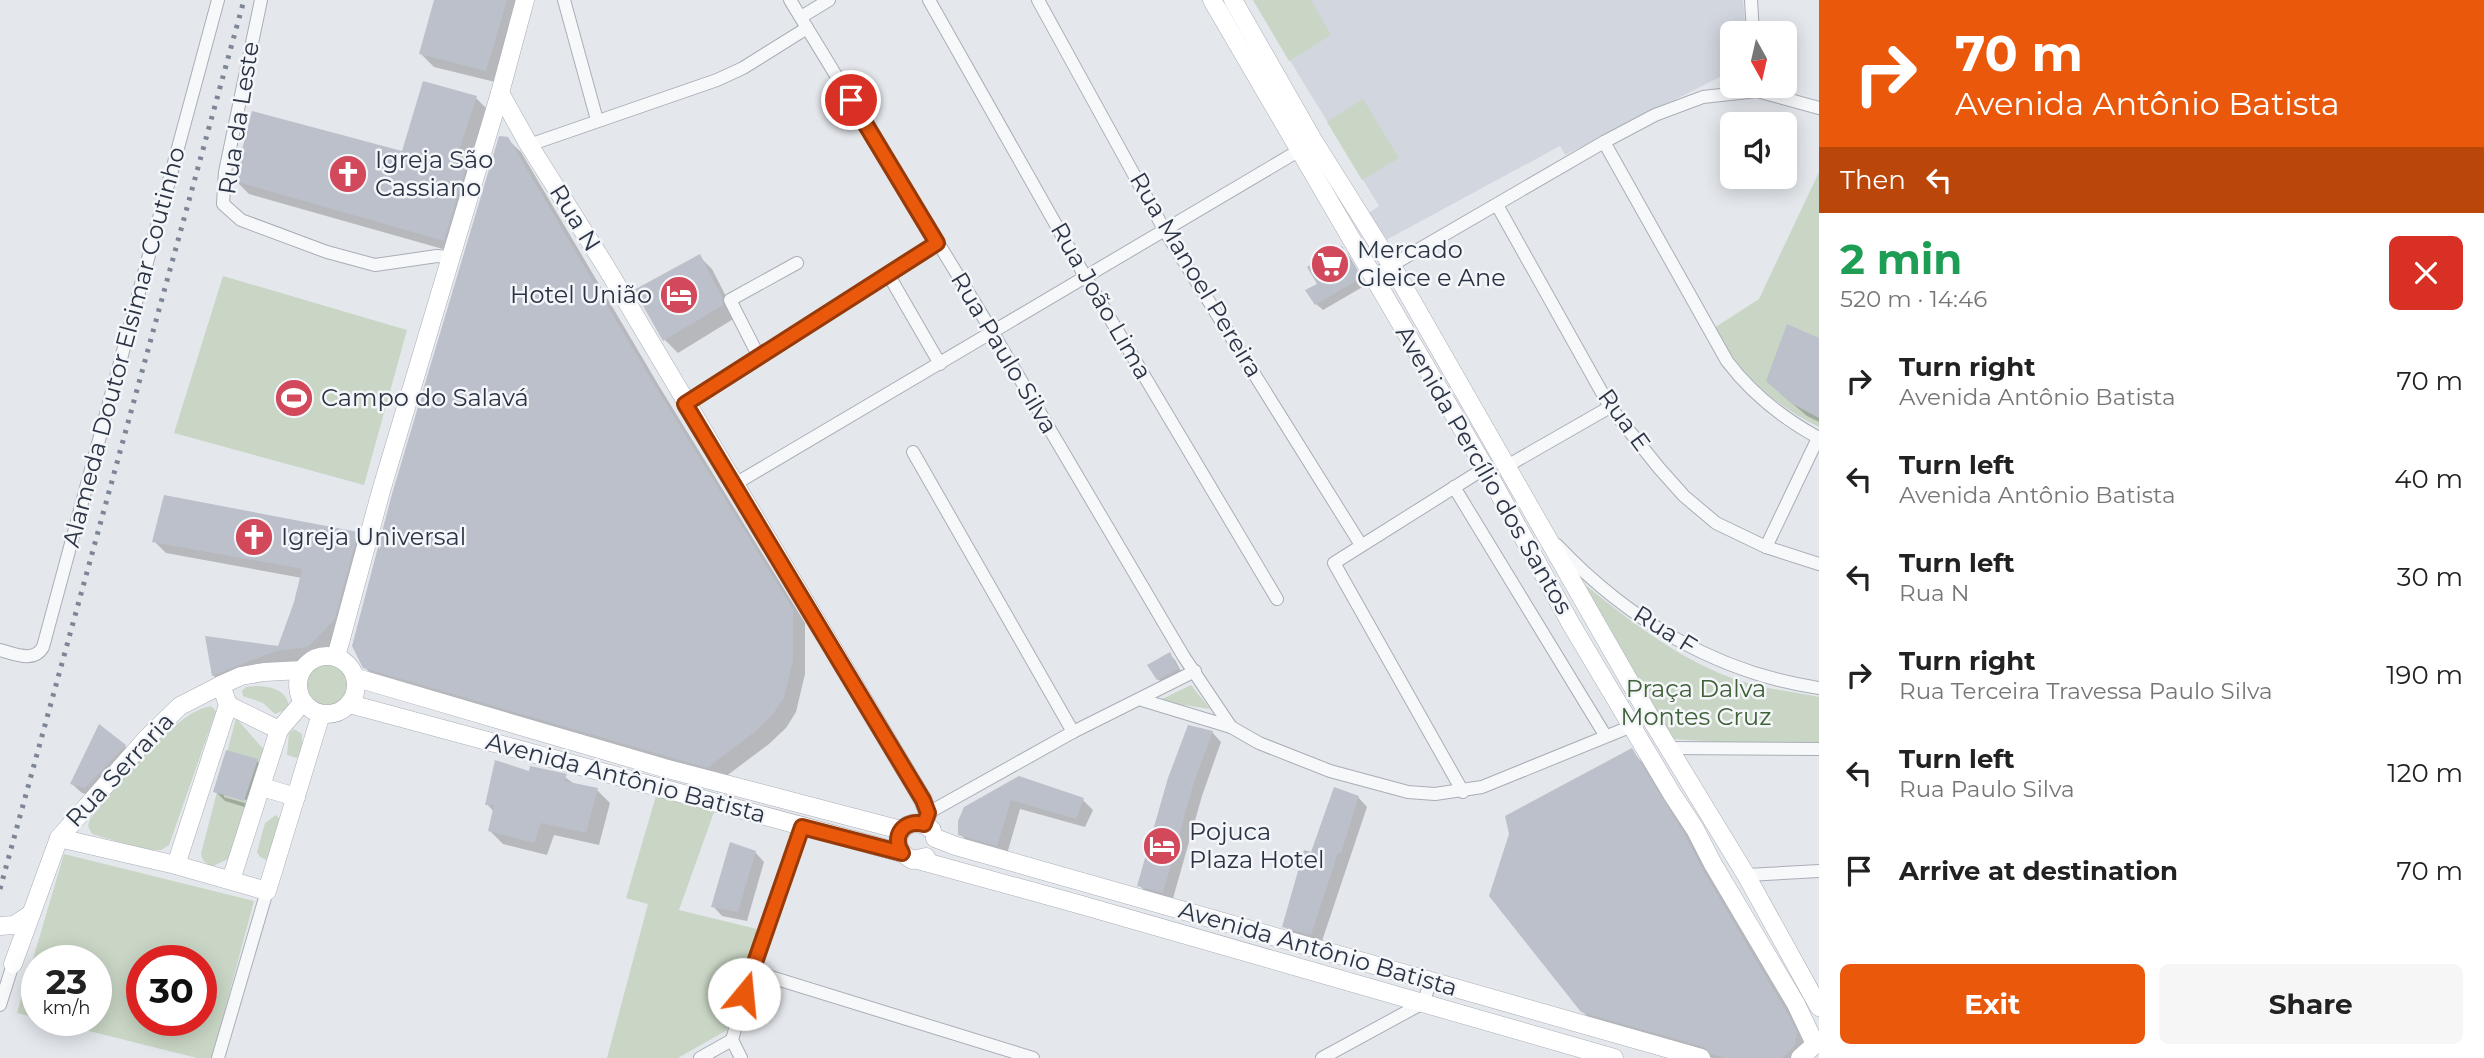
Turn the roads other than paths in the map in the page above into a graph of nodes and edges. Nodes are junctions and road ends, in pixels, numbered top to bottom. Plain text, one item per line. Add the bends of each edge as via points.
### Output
1 (218, 0) edge
2 (261, 0) edge
3 (525, 0) edge
4 (564, 0) edge
5 (790, 0) edge
6 (829, 0) edge
7 (929, 0) edge
8 (1038, 0) edge
9 (1751, 0) edge
10 (1224, 2) edge
11 (1752, 21) edge
12 (804, 23) junction
13 (500, 93) junction
14 (1720, 94) edge
15 (1790, 98) edge
16 (1819, 107) edge
17 (597, 120) junction
18 (488, 136) junction
19 (525, 139) junction
20 (1604, 142) junction
21 (1306, 146) junction
22 (1497, 205) junction
23 (1165, 231) junction
24 (937, 243) junction
25 (452, 257) junction
26 (797, 263) dead end
27 (1392, 267) junction
28 (888, 274) junction
29 (1373, 276) junction
30 (1086, 278) junction
31 (993, 333) junction
32 (759, 357) junction
33 (940, 365) junction
34 (685, 404) junction
35 (1611, 407) junction
36 (1818, 438) edge
37 (913, 453) dead end
38 (1507, 466) junction
39 (1485, 468) junction
40 (735, 484) junction
41 (1454, 487) junction
42 (1538, 525) junction
43 (1522, 533) junction
44 (1361, 545) junction
45 (1766, 547) junction
46 (1819, 564) edge
47 (1277, 599) dead end
48 (0, 650) edge
49 (336, 657) junction
50 (302, 670) junction
51 (1195, 671) junction
52 (356, 678) junction
53 (221, 685) junction
54 (1819, 688) edge
55 (1142, 700) junction
56 (303, 702) junction
57 (350, 704) junction
58 (228, 705) junction
59 (321, 714) junction
60 (1632, 726) junction
61 (1231, 727) junction
62 (279, 730) junction
63 (1073, 732) junction
64 (1605, 735) junction
65 (1667, 744) junction
66 (1819, 749) edge
67 (1646, 750) junction
68 (1692, 783) junction
69 (722, 785) junction
70 (262, 787) junction
71 (1463, 792) junction
72 (1672, 794) junction
73 (296, 797) junction
74 (717, 803) junction
75 (926, 818) junction
76 (802, 827) junction
77 (901, 830) junction
78 (59, 838) junction
79 (935, 838) junction
80 (1732, 852) junction
81 (910, 857) junction
82 (1713, 864) junction
83 (176, 865) junction
84 (1819, 872) edge
85 (1746, 875) junction
86 (231, 880) junction
87 (267, 891) junction
88 (31, 914) junction
89 (0, 926) edge
90 (0, 948) edge
91 (13, 964) junction
92 (751, 971) junction
93 (1431, 981) junction
94 (1817, 999) edge
95 (1423, 1003) junction
96 (1796, 1004) junction
97 (0, 1005) edge
98 (732, 1040) junction
99 (1817, 1042) edge
100 (218, 1058) edge
101 (700, 1058) edge
102 (741, 1058) edge
103 (1033, 1058) edge
104 (1322, 1058) edge
105 (1614, 1058) edge
106 (1700, 1058) edge
107 (1800, 1058) edge

1 - 48 street, Alameda Doutor Elsimar Coutinho via 43,647 32,657
2 - 25 street, Rua da Leste via 225,172 223,204 240,220 375,265
3 - 13 street
4 - 17 street
5 - 12 street, Rua Paulo Silva
6 - 12 street
7 - 30 street, Rua João Lima
8 - 23 street, Rua Manoel Pereira
9 - 11 street
10 - 21 street, Avenida Percílio dos Santos
12 - 17 street via 743,68
12 - 24 street, Rua Paulo Silva
13 - 18 street
13 - 19 street, Rua N
14 - 20 street via 1655,115
15 - 16 street
17 - 19 street
18 - 19 street via 503,127 513,128
18 - 25 street
19 - 34 street, Rua N
20 - 22 street
20 - 36 street via 1727,361 1768,406
21 - 23 street
21 - 27 street, Avenida Percílio dos Santos
21 - 29 street, Avenida Percílio dos Santos
22 - 27 street
22 - 35 street, Rua E
23 - 30 street
23 - 44 street, Rua Manoel Pereira
24 - 28 street
24 - 31 street, Rua Paulo Silva
25 - 49 street
26 - 32 street via 730,300
27 - 29 street
27 - 38 street, Avenida Percílio dos Santos
28 - 32 street
28 - 33 street
29 - 39 street, Avenida Percílio dos Santos
30 - 31 street
30 - 47 street, Rua João Lima
31 - 33 street
31 - 51 street, Rua Paulo Silva
32 - 34 street
33 - 40 street
34 - 40 street, Rua N
35 - 38 street
35 - 45 street, Rua E via 1684,496 1716,523
36 - 45 street
37 - 63 street
38 - 42 street, Avenida Percílio dos Santos
39 - 41 street
39 - 43 street, Avenida Percílio dos Santos
40 - 75 street, Rua N via 923,800
41 - 44 street
41 - 64 street
42 - 43 street
42 - 54 street, Rua F via 1582,570 1674,639 1712,659
42 - 65 street, Avenida Percílio dos Santos
43 - 60 street, Avenida Percílio dos Santos
44 - 71 street via 1334,563
45 - 46 street, Rua E
49 - 50 street via 317,657
49 - 52 street via 345,661
50 - 53 street, Rua Serraria via 242,676
50 - 56 street via 298,686
51 - 55 street
51 - 61 street, Rua Paulo Silva
52 - 57 street
52 - 69 street, Avenida Antônio Batista
53 - 58 street
53 - 78 street, Rua Serraria via 180,706
55 - 61 street, Rua Paulo Silva
55 - 63 street
56 - 59 street
56 - 62 street
57 - 59 street via 337,713
57 - 74 street, Avenida Antônio Batista
58 - 62 street
58 - 83 street
59 - 73 street
60 - 64 street, Rua Paulo Silva
60 - 67 street, Avenida Percílio dos Santos
61 - 71 street, Rua Paulo Silva via 1293,758 1364,780 1408,792
62 - 70 street
63 - 75 street
64 - 71 street, Rua Paulo Silva
65 - 66 street
65 - 67 street
65 - 68 street, Avenida Percílio dos Santos
67 - 72 street, Avenida Percílio dos Santos
68 - 72 street
68 - 80 street, Avenida Percílio dos Santos
69 - 74 street
69 - 77 street, Avenida Antônio Batista
70 - 73 street
70 - 86 street
72 - 82 street, Avenida Percílio dos Santos
73 - 87 street
74 - 76 street, Avenida Antônio Batista
75 - 77 street, Avenida Antônio Batista
75 - 79 street
76 - 81 street, Avenida Antônio Batista
76 - 92 street
77 - 81 street via 897,842
78 - 83 street
78 - 88 street
79 - 81 street via 933,851 924,859
79 - 93 street, Avenida Antônio Batista
80 - 82 street
80 - 85 street, Avenida Percílio dos Santos
81 - 95 street, Avenida Antônio Batista
82 - 96 street, Avenida Percílio dos Santos
83 - 86 street
84 - 85 street
85 - 94 street, Avenida Percílio dos Santos
86 - 87 street
87 - 100 street
88 - 89 street via 14,925
88 - 91 street
90 - 91 street
91 - 97 street
92 - 98 street
92 - 103 street
93 - 95 street
93 - 106 street, Avenida Antônio Batista
94 - 96 street
95 - 104 street
95 - 105 street, Avenida Antônio Batista
96 - 99 street, Avenida Percílio dos Santos
98 - 101 street
98 - 102 street
99 - 107 street

